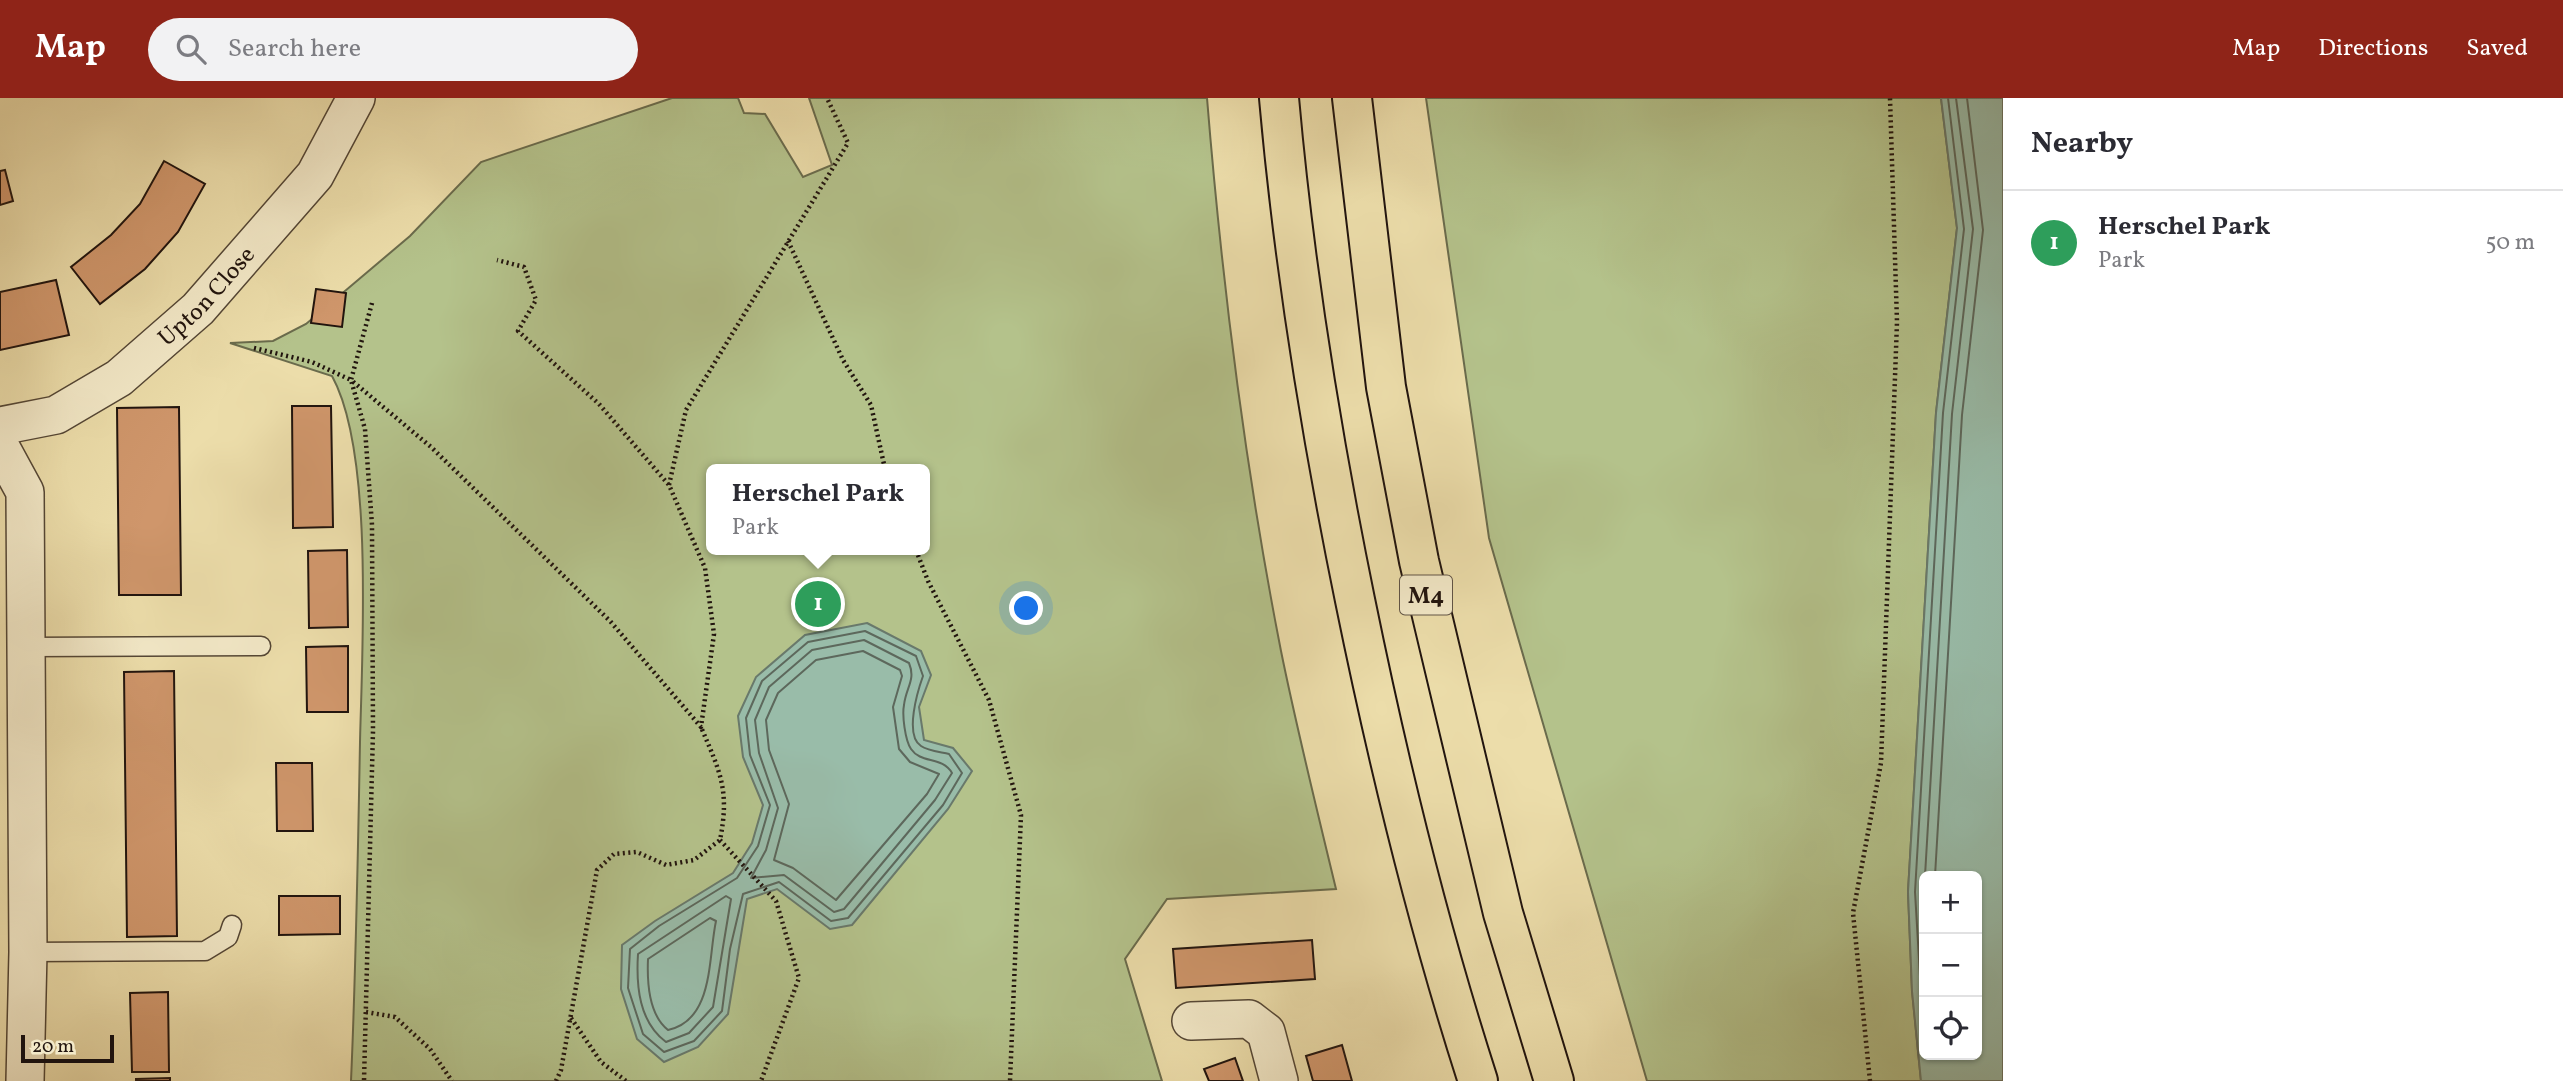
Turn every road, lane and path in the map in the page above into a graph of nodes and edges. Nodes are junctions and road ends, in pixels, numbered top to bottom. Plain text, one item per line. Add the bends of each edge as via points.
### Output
1 (356, 98) edge
2 (827, 98) edge
3 (1279, 98) edge
4 (1352, 98) edge
5 (1890, 98) edge
6 (788, 240) junction
7 (497, 260) dead end
8 (372, 303) dead end
9 (254, 348) dead end
10 (351, 380) junction
11 (0, 426) edge
12 (0, 446) edge
13 (884, 464) edge
14 (669, 485) junction
15 (918, 555) edge
16 (261, 646) dead end
17 (28, 647) junction
18 (701, 727) junction
19 (720, 840) junction
20 (232, 925) dead end
21 (28, 952) junction
22 (366, 1012) junction
23 (570, 1017) junction
24 (1191, 1021) dead end
25 (25, 1081) edge
26 (364, 1081) edge
27 (452, 1081) edge
28 (556, 1081) edge
29 (626, 1081) edge
30 (761, 1081) edge
31 (1010, 1081) edge
32 (1279, 1081) edge
33 (1478, 1081) edge
34 (1554, 1081) edge
35 (1870, 1081) edge

1 - 11 street, Upton Close via 315,174 198,309 119,378 56,415
2 - 6 path via 848,143
3 - 33 highway via 1323,438 1362,634 1415,865
4 - 34 highway, M4 via 1386,387 1419,561 1503,913
5 - 35 path via 1897,322 1881,763 1853,913
6 - 13 path via 843,360 871,405
6 - 14 path via 686,410
7 - 14 path via 524,267 536,300 518,331 599,404
8 - 10 path
9 - 10 path via 312,362
10 - 18 path via 431,447 610,621
10 - 22 path via 365,429 372,525 373,731
12 - 17 street via 24,492
14 - 18 path via 705,568 709,594 714,634
15 - 31 path via 989,699 1021,815
16 - 17 lane
17 - 21 street
18 - 19 path via 720,772 726,808
19 - 23 path via 694,860 666,864 637,852 614,854 597,870
19 - 30 path via 776,901 799,978
20 - 21 lane via 228,937 205,951
21 - 25 street
22 - 26 path
22 - 27 path via 396,1017 430,1049
23 - 28 path
23 - 29 path via 601,1062
24 - 32 street via 1249,1019 1266,1032

